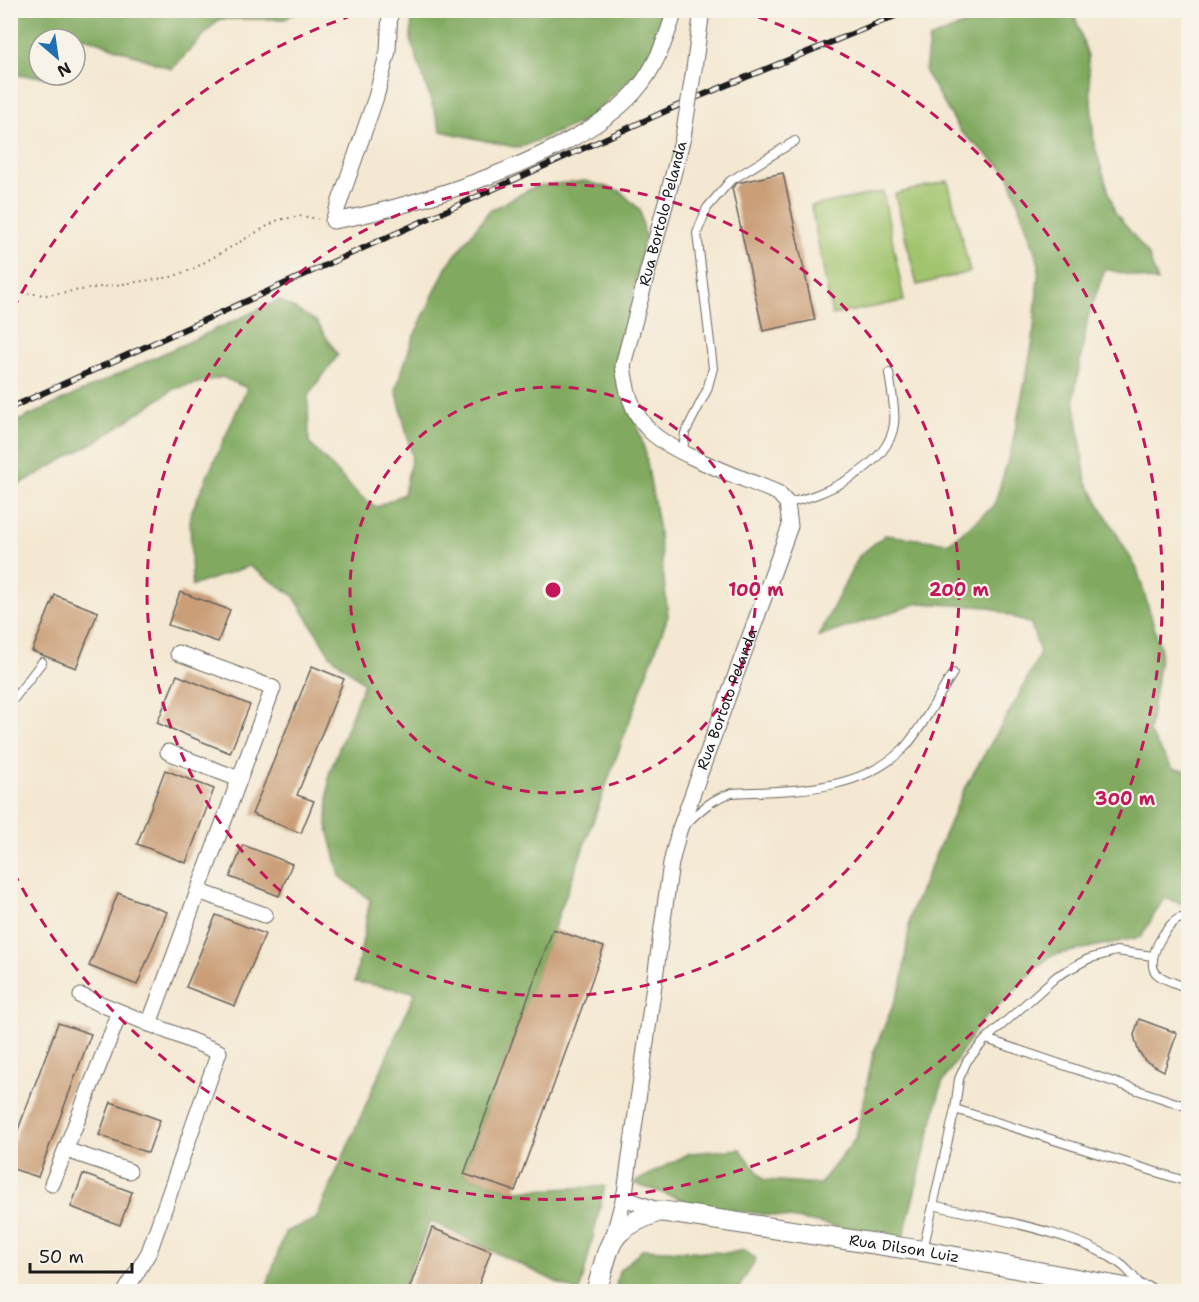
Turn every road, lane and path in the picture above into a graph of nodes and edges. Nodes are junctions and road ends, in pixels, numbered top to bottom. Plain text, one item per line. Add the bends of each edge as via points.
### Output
1 (390, 10) edge
2 (675, 10) edge
3 (702, 10) edge
4 (795, 141) dead end
5 (333, 221) junction
6 (10, 292) edge
7 (889, 373) dead end
8 (683, 453) junction
9 (787, 503) junction
10 (178, 653) dead end
11 (42, 662) dead end
12 (953, 673) dead end
13 (10, 704) edge
14 (168, 752) dead end
15 (239, 779) junction
16 (679, 831) junction
17 (198, 891) junction
18 (265, 915) dead end
19 (1188, 921) edge
20 (1154, 956) junction
21 (1188, 988) edge
22 (81, 996) dead end
23 (120, 1012) junction
24 (149, 1024) junction
25 (986, 1039) junction
26 (1188, 1107) edge
27 (955, 1109) junction
28 (66, 1150) junction
29 (129, 1171) dead end
30 (1188, 1182) edge
31 (52, 1184) dead end
32 (625, 1193) junction
33 (933, 1205) junction
34 (660, 1211) junction
35 (614, 1234) junction
36 (923, 1251) junction
37 (126, 1292) edge
38 (596, 1292) edge
39 (1147, 1292) edge

1 - 5 street via 388,51 376,97
2 - 5 street via 666,39 638,88 603,120 552,149 478,181 363,216
3 - 8 street, Rua Bortolo Pelanda, bridge via 683,137 623,365 632,407 648,431
4 - 8 lane via 730,181 707,208 697,232 713,368 707,390 685,433
5 - 6 path via 302,216 278,220 193,269 171,277 46,295
7 - 9 lane via 894,424 877,460 810,498
8 - 9 street, Rua Bortolo Pelanda via 778,493
9 - 16 street, Rua Bortolo Pelanda via 790,526
10 - 15 street via 273,688
11 - 13 lane
12 - 16 lane via 903,749 886,762 825,787 718,797
14 - 15 street
15 - 17 street
16 - 32 street, Rua Bortolo Pelanda via 671,863
17 - 18 street
17 - 24 street
19 - 20 lane via 1181,918 1170,923
20 - 21 lane via 1152,966 1157,975
20 - 25 lane via 1116,951 1088,959 1057,976
22 - 23 street
23 - 24 street
23 - 28 street
24 - 37 street via 219,1052 149,1252
25 - 26 lane
25 - 27 lane via 959,1079
27 - 30 lane
27 - 33 lane
28 - 29 street
28 - 31 street
32 - 34 street via 643,1206
32 - 35 street, Rua Bortolo Pelanda
33 - 36 lane
33 - 39 lane via 1056,1235 1093,1250 1122,1265
34 - 35 street via 633,1221
34 - 36 street, Rua Dilson Luiz
35 - 38 street, Rua Bortolo Pelanda
36 - 39 street, Rua Dilson Luiz

